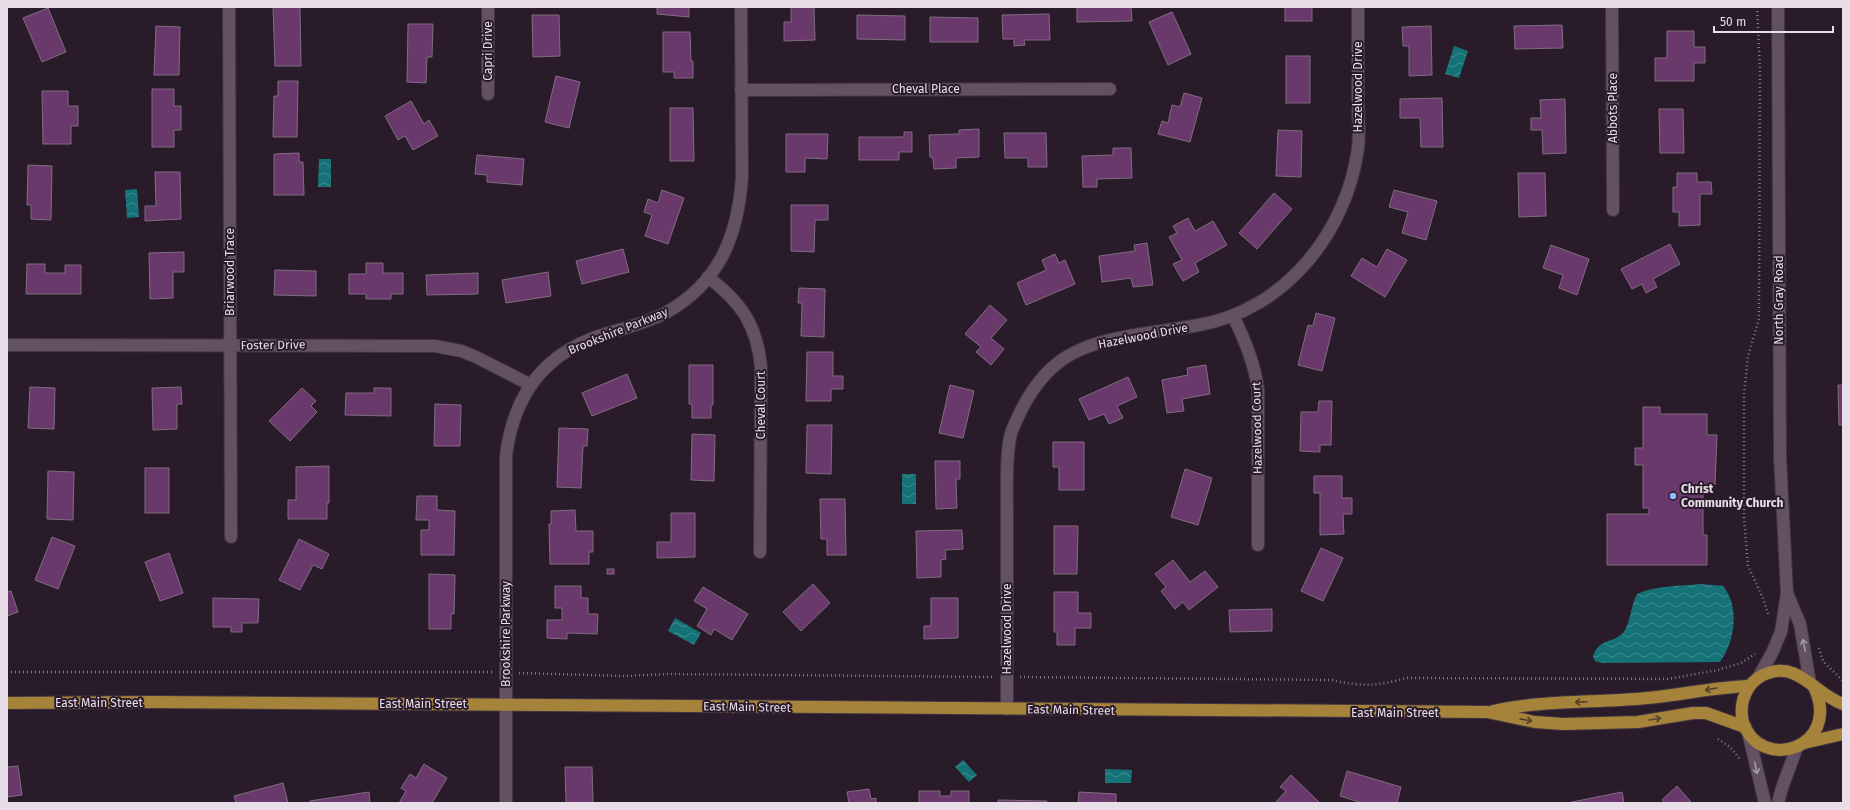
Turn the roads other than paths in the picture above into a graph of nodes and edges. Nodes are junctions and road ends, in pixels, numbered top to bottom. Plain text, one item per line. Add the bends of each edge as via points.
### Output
1 (229, 7) edge
2 (488, 7) edge
3 (741, 7) edge
4 (1358, 7) edge
5 (1612, 7) edge
6 (1778, 7) edge
7 (1110, 89) dead end
8 (741, 90) junction
9 (488, 94) dead end
10 (1613, 210) dead end
11 (708, 277) junction
12 (1233, 316) junction
13 (7, 345) edge
14 (230, 345) junction
15 (531, 385) junction
16 (231, 537) dead end
17 (1258, 545) dead end
18 (760, 552) dead end
19 (1788, 592) junction
20 (1754, 682) junction
21 (1812, 685) junction
22 (7, 703) edge
23 (1843, 704) edge
24 (506, 705) junction
25 (1007, 709) junction
26 (1487, 712) junction
27 (1746, 729) junction
28 (1843, 734) edge
29 (1800, 745) junction
30 (506, 803) edge
31 (1765, 803) edge
32 (1778, 803) edge

1 - 14 street, Briarwood Trace
2 - 9 street, Capri Drive
3 - 8 street, Brookshire Parkway
4 - 12 street, Hazelwood Drive via 1358,147 1342,209 1321,246 1293,279 1273,294
5 - 10 street, Abbots Place
6 - 19 street, North Gray Road via 1780,457
7 - 8 street, Cheval Place
8 - 11 street, Brookshire Parkway via 740,204 734,230 720,261
11 - 15 street, Brookshire Parkway via 684,300 666,312 567,350 547,365
11 - 18 street, Cheval Court via 731,296 745,313 759,348
12 - 17 street, Hazelwood Court via 1243,335 1256,373 1258,390
12 - 25 street, Hazelwood Drive via 1203,325 1117,339 1080,350 1060,361 1030,393 1011,431 1008,472
13 - 14 street, Foster Drive
14 - 15 street, Foster Drive via 434,346 461,351 476,357
14 - 16 street, Briarwood Trace
15 - 24 street, Brookshire Parkway via 524,393 516,411 509,433 506,456
19 - 20 street, North Gray Road via 1781,632 1772,653
21 -> 19 street, North Gray Road via 1800,624
20 - 21 main road via 1776,671 1785,671 1803,677
20 -> 26 main road, East Main Street via 1627,700 1522,704
20 - 27 main road via 1741,706
21 - 23 main road
21 - 29 main road via 1819,699 1819,724 1812,735
22 - 24 main road, East Main Street
24 - 25 main road, East Main Street
24 - 30 street, Brookshire Parkway
25 - 26 main road, East Main Street
26 -> 27 main road, East Main Street via 1535,722 1564,724 1638,722 1706,713
27 - 29 main road via 1761,745 1770,748 1788,749
27 -> 31 street
28 - 29 main road
29 - 32 street

